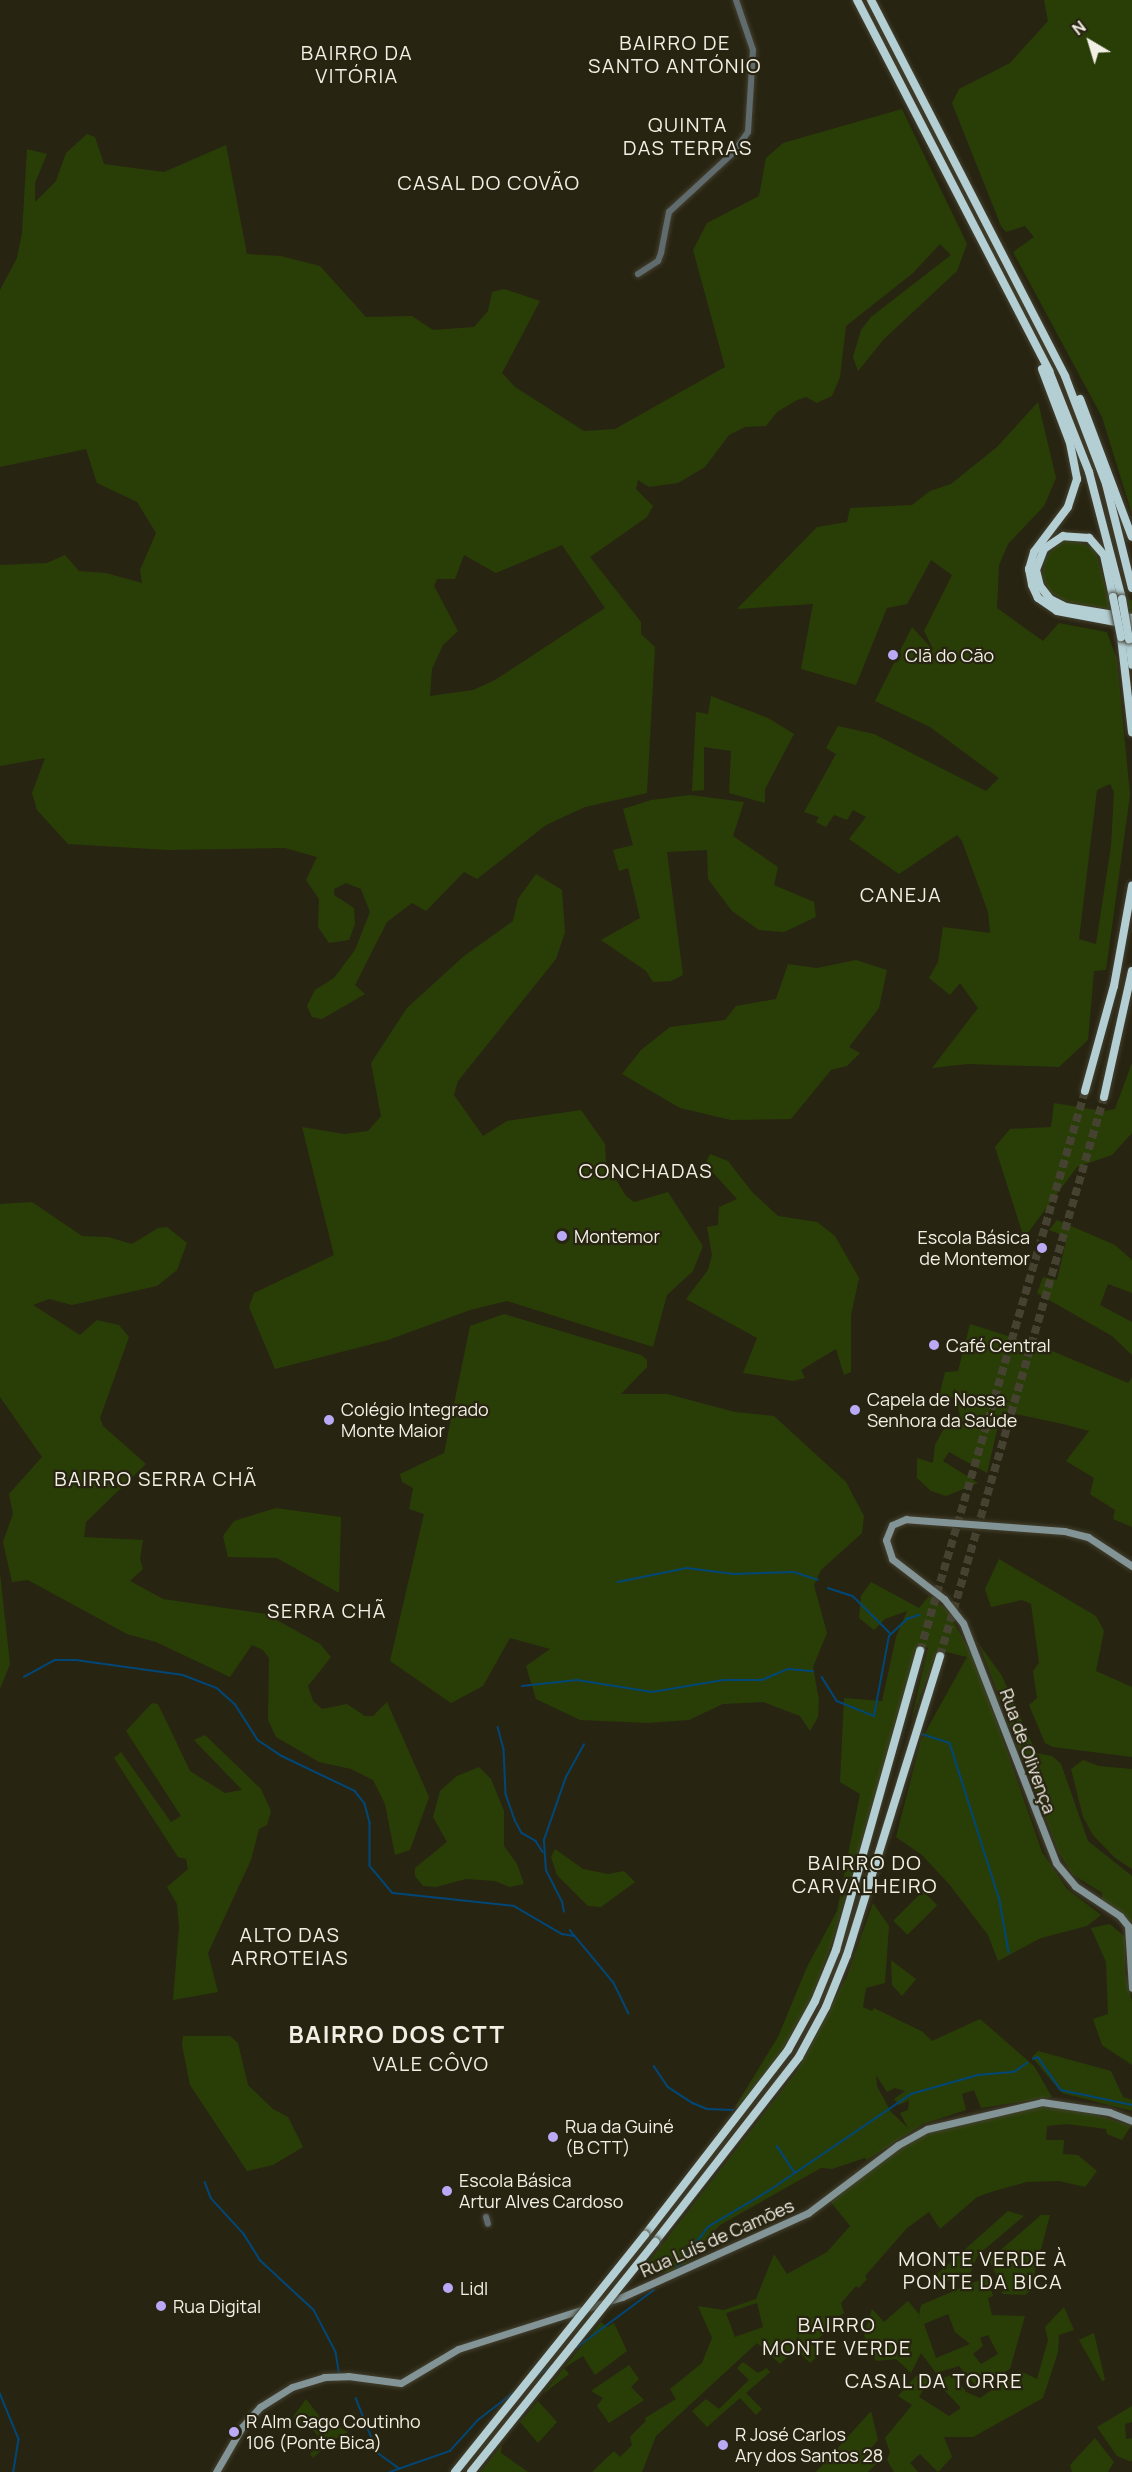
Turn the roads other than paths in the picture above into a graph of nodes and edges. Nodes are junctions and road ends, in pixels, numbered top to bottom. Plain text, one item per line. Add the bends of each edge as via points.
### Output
1 (736, 0) edge
2 (857, 0) edge
3 (871, 0) edge
4 (987, 249) junction
5 (638, 274) dead end
6 (1032, 309) junction
7 (1132, 537) edge
8 (1132, 588) edge
9 (1118, 598) junction
10 (1132, 618) edge
11 (1132, 625) edge
12 (1125, 638) junction
13 (1132, 665) edge
14 (1132, 732) edge
15 (1132, 886) edge
16 (1132, 971) edge
17 (1132, 999) edge
18 (1116, 1042) junction
19 (1085, 1090) tunnel mouth
20 (1104, 1097) tunnel mouth
21 (1132, 1566) edge
22 (920, 1651) tunnel mouth
23 (940, 1656) tunnel mouth
24 (1132, 1988) edge
25 (1132, 2121) edge
26 (486, 2217) dead end
27 (488, 2224) dead end
28 (216, 2472) edge
29 (455, 2472) edge
30 (471, 2472) edge

1 - 5 street via 753,50 748,132 734,152 669,212 658,261
2 - 4 highway
3 - 6 highway
4 - 9 highway via 1036,343 1074,430 1104,518
4 - 11 highway via 1049,386 1076,466 1072,500 1034,552 1029,569 1032,585 1038,598 1057,611
6 - 7 highway via 1086,412
6 - 8 highway via 1096,456
9 - 10 highway via 1104,555 1089,538 1063,536 1044,549 1037,578 1050,599 1066,607
9 - 12 highway, bridge
12 - 13 highway
12 - 14 highway
15 - 19 highway via 1114,986
16 - 18 highway
17 - 18 highway
18 - 20 highway
21 - 24 main road, Rua de Olivença via 1088,1537 1064,1531 906,1519 891,1526 886,1540 889,1555 944,1599 963,1623 1056,1863 1075,1886 1120,1916 1128,1926
22 - 29 highway, bridge via 836,1950 815,2001 788,2050
23 - 30 highway, bridge via 847,1955 826,2007 799,2057
25 - 28 main road, Rua Luís de Camões via 1109,2112 1042,2102 927,2129 898,2145 789,2224 622,2297 458,2349 401,2383 324,2377 292,2388 255,2412 231,2443
26 - 27 street

